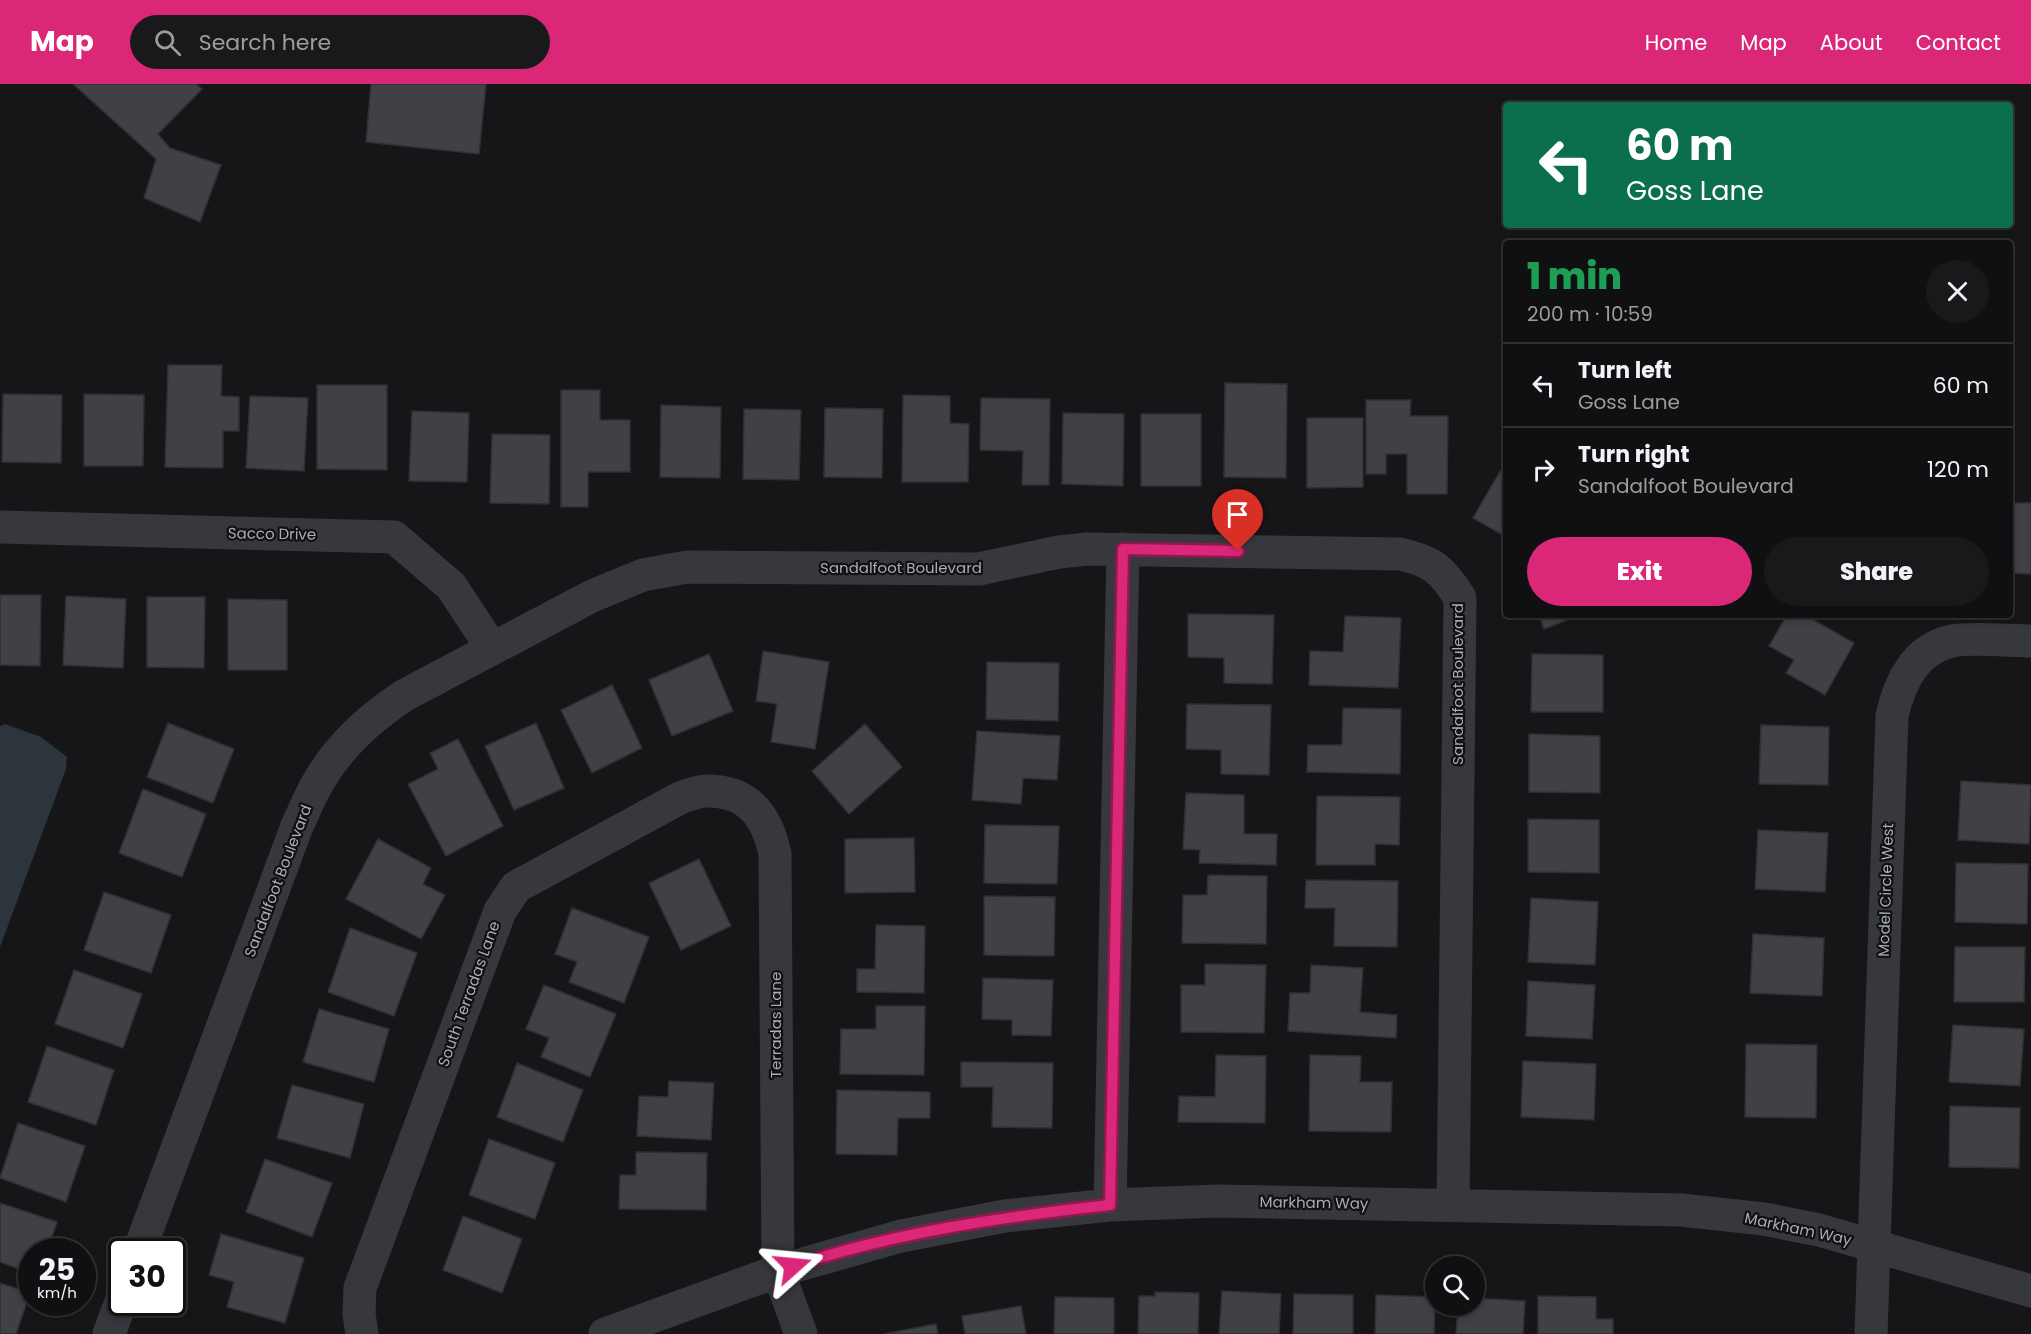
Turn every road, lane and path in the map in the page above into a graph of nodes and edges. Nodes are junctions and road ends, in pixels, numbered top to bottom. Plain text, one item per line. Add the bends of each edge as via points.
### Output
1 (0, 527) edge
2 (1123, 549) junction
3 (2031, 641) edge
4 (492, 648) junction
5 (734, 795) joint
6 (1110, 1205) junction
7 (1453, 1205) junction
8 (144, 1238) edge
9 (1874, 1246) junction
10 (778, 1271) junction
11 (2031, 1291) edge
12 (116, 1316) edge
13 (109, 1334) edge
14 (362, 1334) edge
15 (605, 1334) edge
16 (801, 1334) edge
17 (1871, 1334) edge

1 - 4 street, Sacco Drive via 394,537 451,586
2 - 4 street, Sandalfoot Boulevard via 1059,552 979,569 687,567 643,575 592,596
2 - 6 street
2 - 7 street, Sandalfoot Boulevard via 1400,554 1425,560 1446,575 1460,598
3 - 9 street, Model Circle West via 1952,640 1929,651 1910,669 1897,691 1892,716
4 - 8 street, Sandalfoot Boulevard via 381,711 349,741 322,775 297,826
5 - 10 street, Terradas Lane via 754,807 770,828 775,854
5 - 14 street, South Terradas Lane via 706,790 680,798 516,887 500,911 360,1288
6 - 7 street, Markham Way
6 - 10 street, Markham Way via 1005,1216 901,1236
7 - 9 street, Markham Way via 1681,1210 1764,1219
9 - 11 street, Markham Way
9 - 17 street, Model Circle West
10 - 15 street, Markham Way
10 - 16 street, Terradas Lane
12 - 13 street

